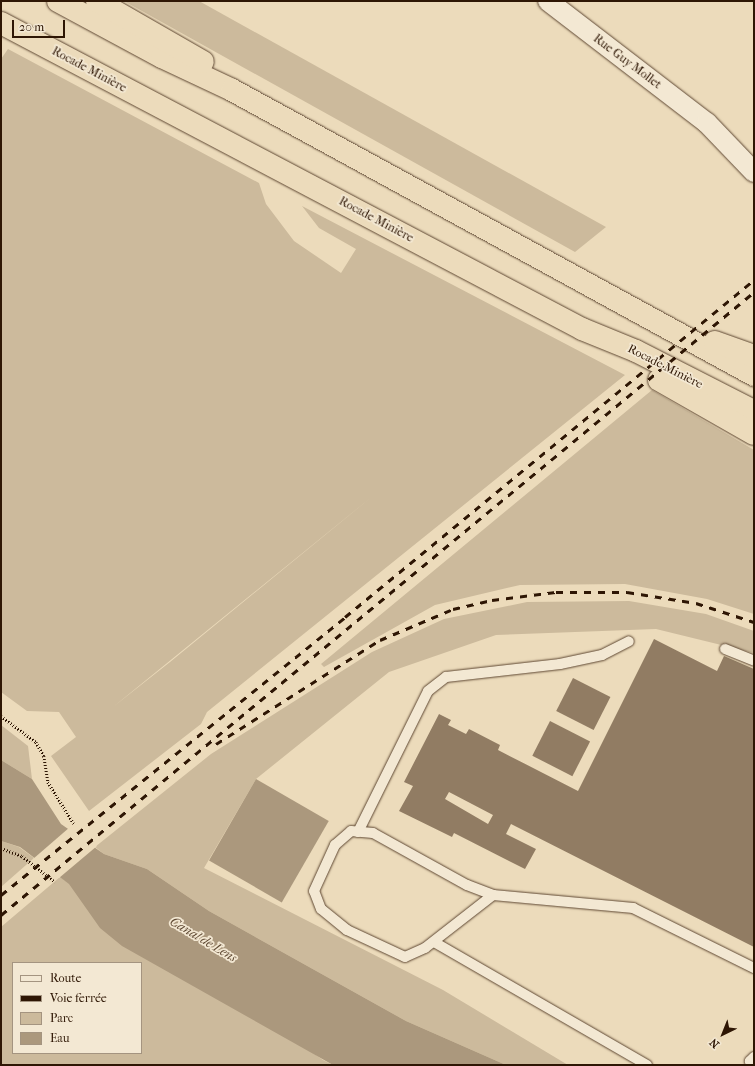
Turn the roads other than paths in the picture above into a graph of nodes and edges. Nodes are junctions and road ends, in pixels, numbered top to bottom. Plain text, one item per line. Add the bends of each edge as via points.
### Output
1 (58, 1) edge
2 (97, 1) edge
3 (548, 1) edge
4 (1, 23) edge
5 (232, 90) junction
6 (754, 172) edge
7 (639, 313) junction
8 (582, 329) junction
9 (754, 356) edge
10 (754, 375) edge
11 (754, 411) edge
12 (754, 434) edge
13 (629, 641) dead end
14 (725, 649) dead end
15 (754, 661) edge
16 (358, 832) junction
17 (493, 896) junction
18 (434, 942) junction
19 (754, 968) edge
20 (647, 1065) edge

1 - 5 highway via 162,57
2 - 5 highway via 206,63
3 - 6 street, Rue Guy Mollet via 707,123
4 - 8 highway, Rocade Minière
5 - 7 highway
7 - 9 highway
7 - 10 highway
8 - 11 highway, Rocade Minière via 636,352
8 - 12 highway via 641,370
13 - 16 lane via 602,655 560,664 446,677 428,691
14 - 15 lane
16 - 17 lane via 373,834 467,885
16 - 18 lane via 351,831 335,845 314,891 321,909 347,930 405,957
17 - 18 lane
17 - 19 lane via 633,908
18 - 20 lane

